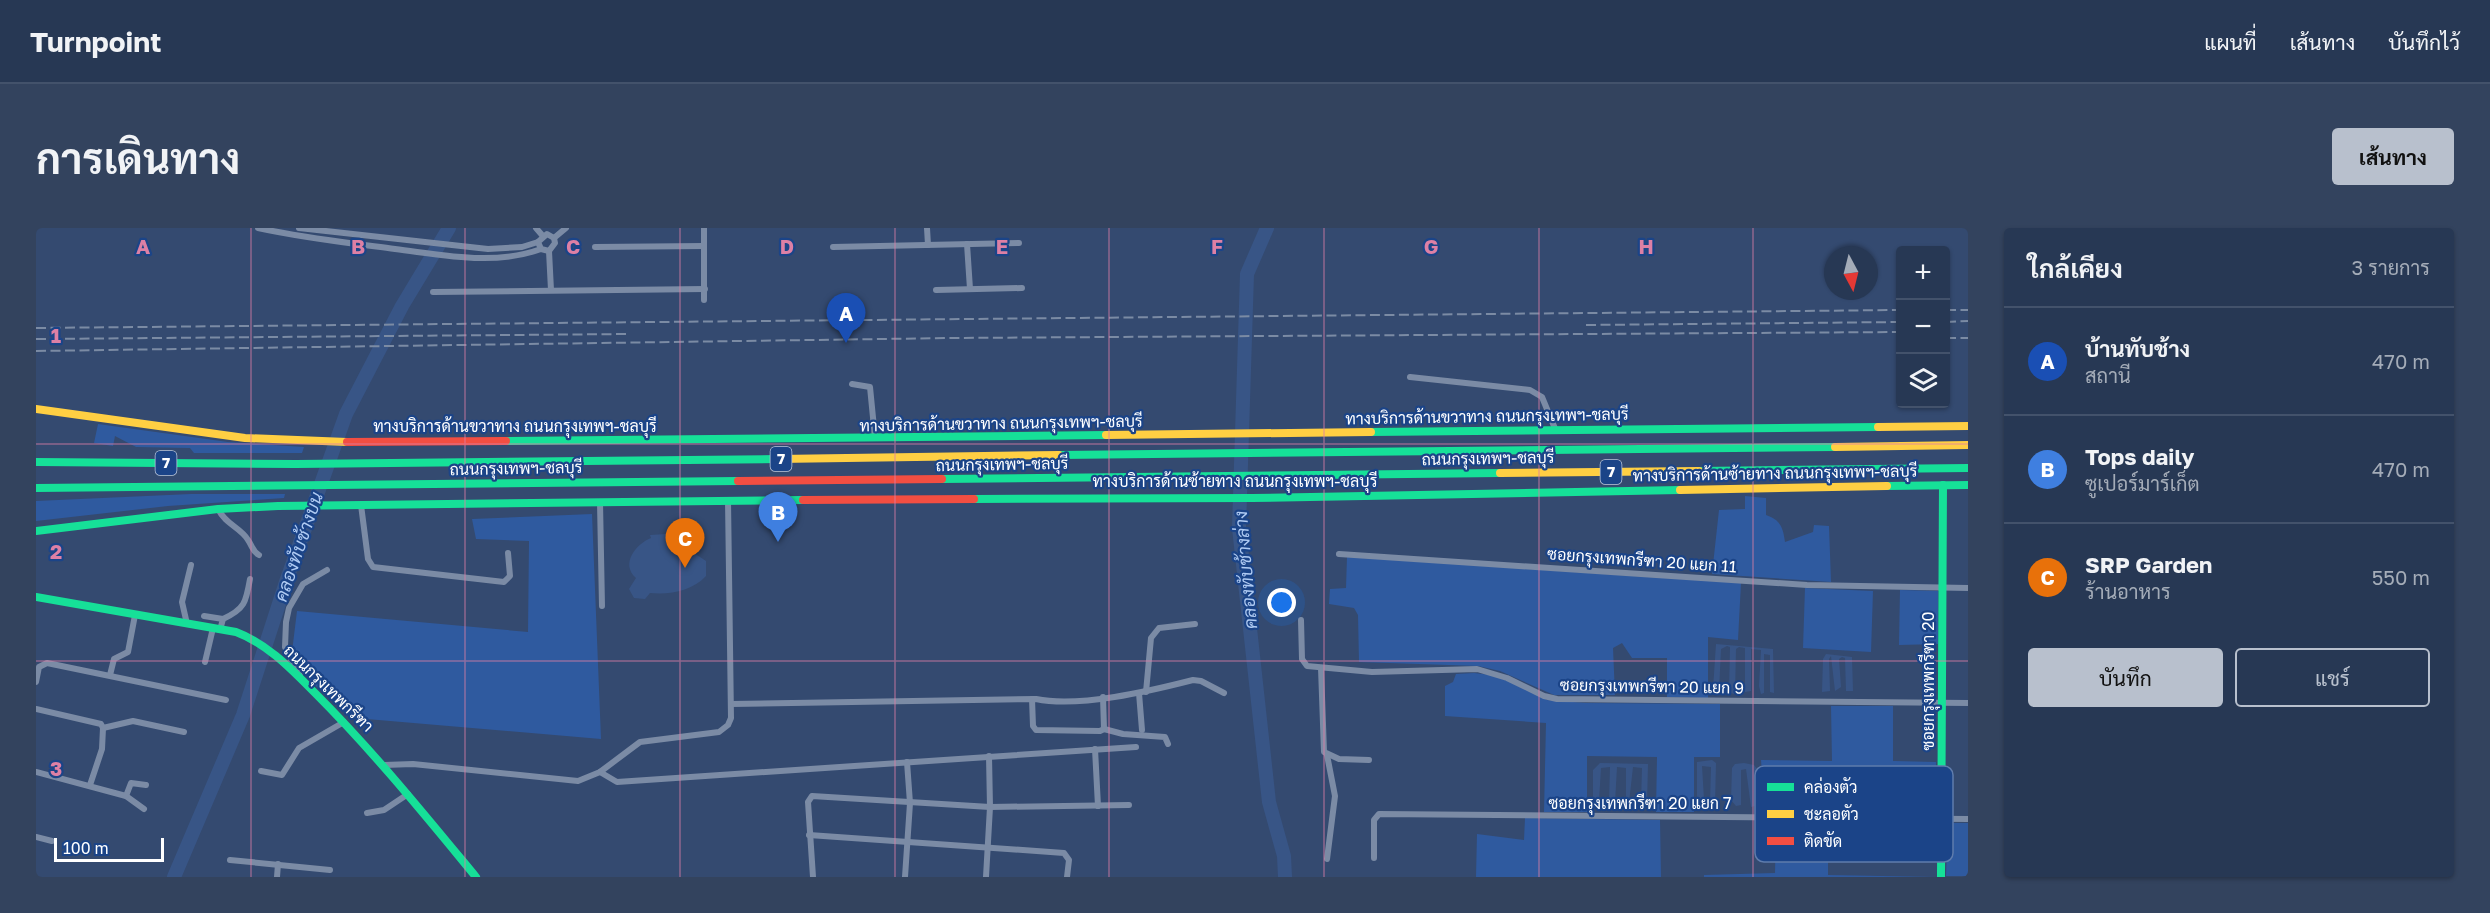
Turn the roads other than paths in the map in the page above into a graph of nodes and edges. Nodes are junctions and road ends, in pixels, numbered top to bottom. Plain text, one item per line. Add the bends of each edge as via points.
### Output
1 (258, 228) edge
2 (299, 228) edge
3 (536, 228) edge
4 (566, 228) edge
5 (704, 228) edge
6 (927, 228) edge
7 (333, 234) junction
8 (554, 238) junction
9 (330, 241) junction
10 (541, 242) junction
11 (1019, 243) dead end
12 (967, 244) junction
13 (928, 245) junction
14 (704, 246) junction
15 (595, 247) dead end
16 (833, 247) dead end
17 (467, 248) junction
18 (549, 251) junction
19 (466, 257) junction
20 (1022, 288) dead end
21 (705, 289) junction
22 (970, 289) junction
23 (551, 290) junction
24 (936, 290) dead end
25 (433, 291) dead end
26 (704, 300) dead end
27 (1410, 377) dead end
28 (852, 384) dead end
29 (36, 409) edge
30 (1968, 426) edge
31 (1556, 430) junction
32 (875, 439) junction
33 (1968, 445) edge
34 (36, 462) edge
35 (1968, 468) edge
36 (1943, 485) junction
37 (1968, 485) edge
38 (36, 488) edge
39 (728, 500) junction
40 (600, 502) junction
41 (361, 505) junction
42 (218, 509) junction
43 (36, 531) edge
44 (508, 553) dead end
45 (1339, 554) dead end
46 (259, 555) dead end
47 (191, 565) dead end
48 (327, 570) dead end
49 (250, 579) dead end
50 (1943, 588) junction
51 (1968, 588) edge
52 (36, 597) edge
53 (603, 606) dead end
54 (135, 615) junction
55 (204, 616) dead end
56 (223, 619) junction
57 (1301, 620) dead end
58 (187, 624) junction
59 (1195, 624) dead end
60 (216, 629) junction
61 (205, 662) dead end
62 (1321, 668) junction
63 (110, 675) junction
64 (301, 680) junction
65 (36, 682) edge
66 (1142, 693) junction
67 (1224, 693) dead end
68 (1103, 697) junction
69 (1032, 699) junction
70 (226, 700) dead end
71 (1944, 703) junction
72 (1968, 703) edge
73 (731, 704) junction
74 (36, 709) edge
75 (344, 722) junction
76 (104, 728) junction
77 (1104, 729) junction
78 (1142, 729) dead end
79 (184, 732) dead end
80 (1168, 744) dead end
81 (1136, 747) dead end
82 (1095, 749) junction
83 (989, 756) junction
84 (1327, 756) junction
85 (1369, 760) dead end
86 (907, 762) junction
87 (384, 765) junction
88 (1943, 766) edge
89 (261, 771) dead end
90 (36, 772) edge
91 (600, 772) junction
92 (90, 785) junction
93 (146, 785) dead end
94 (408, 794) junction
95 (126, 796) junction
96 (910, 803) junction
97 (1098, 806) junction
98 (1129, 806) dead end
99 (990, 807) junction
100 (144, 809) dead end
101 (367, 813) dead end
102 (1755, 817) edge
103 (809, 835) junction
104 (36, 837) edge
105 (52, 841) dead end
106 (908, 842) junction
107 (988, 848) junction
108 (1374, 858) dead end
109 (1328, 859) dead end
110 (230, 860) dead end
111 (1941, 862) edge
112 (278, 864) junction
113 (330, 870) dead end
114 (277, 877) edge
115 (476, 877) edge
116 (813, 877) edge
117 (905, 877) edge
118 (986, 877) edge
119 (1067, 877) edge
120 (1941, 877) edge

1 - 9 street
2 - 7 street
3 - 10 street
4 - 8 street
5 - 14 street
6 - 13 street
7 - 9 street
7 - 17 street
8 - 10 street via 547,234
8 - 18 street
9 - 19 street
10 - 17 street
10 - 18 street
10 - 19 street via 511,258
11 - 12 street
12 - 13 street
12 - 22 street
13 - 16 street
14 - 15 street
14 - 21 street
17 - 19 street
18 - 23 street
20 - 22 street
21 - 23 street
21 - 26 street
22 - 24 street
23 - 25 street
27 - 31 street via 1530,390 1542,397
28 - 32 street via 872,389
29 - 32 main road, ทางบริการด้านขวาทาง ถนนกรุงเทพฯ-ชลบุรี via 245,438 309,441
30 - 31 main road, ทางบริการด้านขวาทาง ถนนกรุงเทพฯ-ชลบุรี
31 - 32 main road, ทางบริการด้านขวาทาง ถนนกรุงเทพฯ-ชลบุรี
33 - 34 main road, ถนนกรุงเทพฯ-ชลบุรี / 7 via 296,464
35 - 38 main road, ถนนกรุงเทพฯ-ชลบุรี / 7
36 - 37 main road, ทางบริการด้านซ้ายทาง ถนนกรุงเทพฯ-ชลบุรี
36 - 39 main road, ทางบริการด้านซ้ายทาง ถนนกรุงเทพฯ-ชลบุรี via 1252,498
36 - 50 main road, ซอยกรุงเทพกรีฑา 20
39 - 40 main road, ทางบริการด้านซ้ายทาง ถนนกรุงเทพฯ-ชลบุรี
39 - 73 street
40 - 41 main road, ทางบริการด้านซ้ายทาง ถนนกรุงเทพฯ-ชลบุรี
40 - 53 street
41 - 42 main road, ทางบริการด้านซ้ายทาง ถนนกรุงเทพฯ-ชลบุรี
41 - 44 street via 368,559 373,567 504,582 510,576
42 - 43 main road, ทางบริการด้านซ้ายทาง ถนนกรุงเทพฯ-ชลบุรี
42 - 46 street
45 - 50 street, ซอยกรุงเทพกรีฑา 20 แยก 11 via 1807,585
47 - 58 street via 182,602
48 - 64 street via 303,584 285,622 285,647
49 - 56 street via 244,606
50 - 51 street, ซอยกรุงเทพกรีฑา 20 แยก 11
50 - 71 main road, ซอยกรุงเทพกรีฑา 20
52 - 54 main road, ถนนกรุงเทพกรีฑา
54 - 58 main road, ถนนกรุงเทพกรีฑา
54 - 63 street via 128,652 114,659
55 - 56 street
56 - 60 street
57 - 62 street via 1303,664
58 - 60 main road, ถนนกรุงเทพกรีฑา
59 - 66 street via 1155,631
60 - 61 street
60 - 64 main road, ถนนกรุงเทพกรีฑา via 245,635 281,660
62 - 71 street, ซอยกรุงเทพกรีฑา 20 แยก 9 via 1372,672 1477,669 1557,699
62 - 84 street via 1322,747
63 - 65 street via 44,663 39,667
63 - 70 street
64 - 75 main road, ถนนกรุงเทพกรีฑา
66 - 67 street via 1193,680
66 - 68 street
66 - 78 street
68 - 69 street via 1054,702
68 - 77 street
69 - 73 street
69 - 77 street via 1036,730
71 - 72 street, ซอยกรุงเทพกรีฑา 20 แยก 9
71 - 88 main road, ซอยกรุงเทพกรีฑา 20
73 - 91 street via 731,718 719,732 640,742
74 - 76 street via 101,724
75 - 87 main road, ถนนกรุงเทพกรีฑา
75 - 89 street via 299,748 282,775
76 - 79 street via 133,721
76 - 92 street via 102,749
77 - 80 street via 1165,737
81 - 82 street
82 - 83 street
82 - 97 street
83 - 86 street
83 - 99 street
84 - 85 street
84 - 109 street via 1335,796
86 - 91 street via 617,782
86 - 96 street
87 - 91 street via 413,764 578,781
87 - 94 main road, ถนนกรุงเทพกรีฑา
90 - 92 street
92 - 95 street
93 - 95 street via 131,783
94 - 101 street via 384,810
94 - 115 main road, ถนนกรุงเทพกรีฑา
95 - 100 street
96 - 99 street
96 - 103 street via 812,796 807,802
96 - 106 street
97 - 98 street
97 - 99 street
99 - 107 street
102 - 108 street, ซอยกรุงเทพกรีฑา 20 แยก 7 via 1379,814 1374,820
103 - 106 street
103 - 116 street
104 - 105 street
106 - 107 street
106 - 117 street
107 - 118 street
107 - 119 street via 1064,853 1069,860
110 - 112 street
111 - 120 main road, ซอยกรุงเทพกรีฑา 20
112 - 113 street
112 - 114 street

